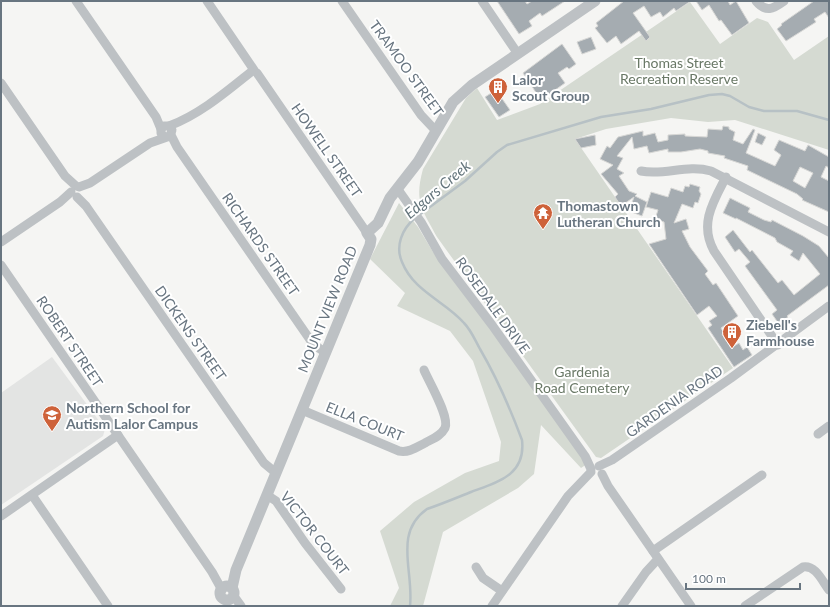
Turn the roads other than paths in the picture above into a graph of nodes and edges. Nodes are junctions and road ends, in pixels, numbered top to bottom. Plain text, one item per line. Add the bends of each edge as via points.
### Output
1 (76, 1) edge
2 (207, 1) edge
3 (342, 1) edge
4 (482, 1) edge
5 (594, 1) edge
6 (756, 1) edge
7 (784, 1) edge
8 (518, 54) junction
9 (254, 73) junction
10 (1, 83) edge
11 (436, 131) junction
12 (166, 132) junction
13 (641, 171) dead end
14 (726, 177) junction
15 (398, 188) junction
16 (76, 192) junction
17 (829, 232) edge
18 (367, 233) junction
19 (1, 242) edge
20 (1, 265) edge
21 (829, 306) edge
22 (778, 345) junction
23 (326, 353) junction
24 (424, 370) dead end
25 (302, 410) junction
26 (829, 426) edge
27 (818, 434) dead end
28 (118, 436) junction
29 (597, 472) junction
30 (276, 473) junction
31 (762, 475) dead end
32 (32, 495) junction
33 (267, 495) junction
34 (1, 516) edge
35 (653, 551) junction
36 (658, 559) junction
37 (476, 567) dead end
38 (341, 588) dead end
39 (829, 590) edge
40 (502, 591) junction
41 (227, 596) edge
42 (108, 606) edge
43 (241, 606) edge
44 (492, 606) edge
45 (622, 606) edge
46 (691, 606) edge
47 (745, 606) edge

1 - 12 street, RICHARDS STREET
2 - 9 street, HOWELL STREET
3 - 11 street, TRAMOO STREET via 421,115
4 - 8 street
5 - 8 street, MOUNT VIEW ROAD
6 - 7 street via 764,9 771,9
8 - 11 street, MOUNT VIEW ROAD via 462,93
9 - 12 street
9 - 18 street, HOWELL STREET via 264,83
10 - 16 street, DICKENS STREET
11 - 15 street, MOUNT VIEW ROAD via 418,162
12 - 16 street
12 - 23 street, RICHARDS STREET via 313,344
13 - 14 street via 660,173 695,168
14 - 17 street
14 - 22 street via 709,212 706,230 708,238 714,251
15 - 18 street, MOUNT VIEW ROAD via 378,223
15 - 29 street, ROSEDALE DRIVE via 442,259
16 - 19 street
16 - 30 street, DICKENS STREET via 264,463
18 - 23 street, MOUNT VIEW ROAD via 371,239 370,245
20 - 28 street, ROBERT STREET
21 - 22 street, GARDENIA ROAD
22 - 29 street, GARDENIA ROAD
23 - 25 street, MOUNT VIEW ROAD
24 - 25 street, ELLA COURT via 446,424 437,436 407,452 399,451
25 - 30 street, MOUNT VIEW ROAD
26 - 27 street
28 - 32 street
28 - 41 street, ROBERT STREET
29 - 35 street, ROSEDALE DRIVE
29 - 40 street, GARDENIA ROAD via 582,481 568,496
30 - 33 street, MOUNT VIEW ROAD
31 - 35 street
32 - 34 street
32 - 42 street
33 - 38 street, VICTOR COURT via 276,501
33 - 41 street, MOUNT VIEW ROAD
35 - 36 street, ROSEDALE DRIVE
36 - 45 street
36 - 46 street, ROSEDALE DRIVE
37 - 40 street via 483,578
39 - 47 street via 816,571 803,567
40 - 44 street, GARDENIA ROAD
41 - 43 street, ROBERT STREET

